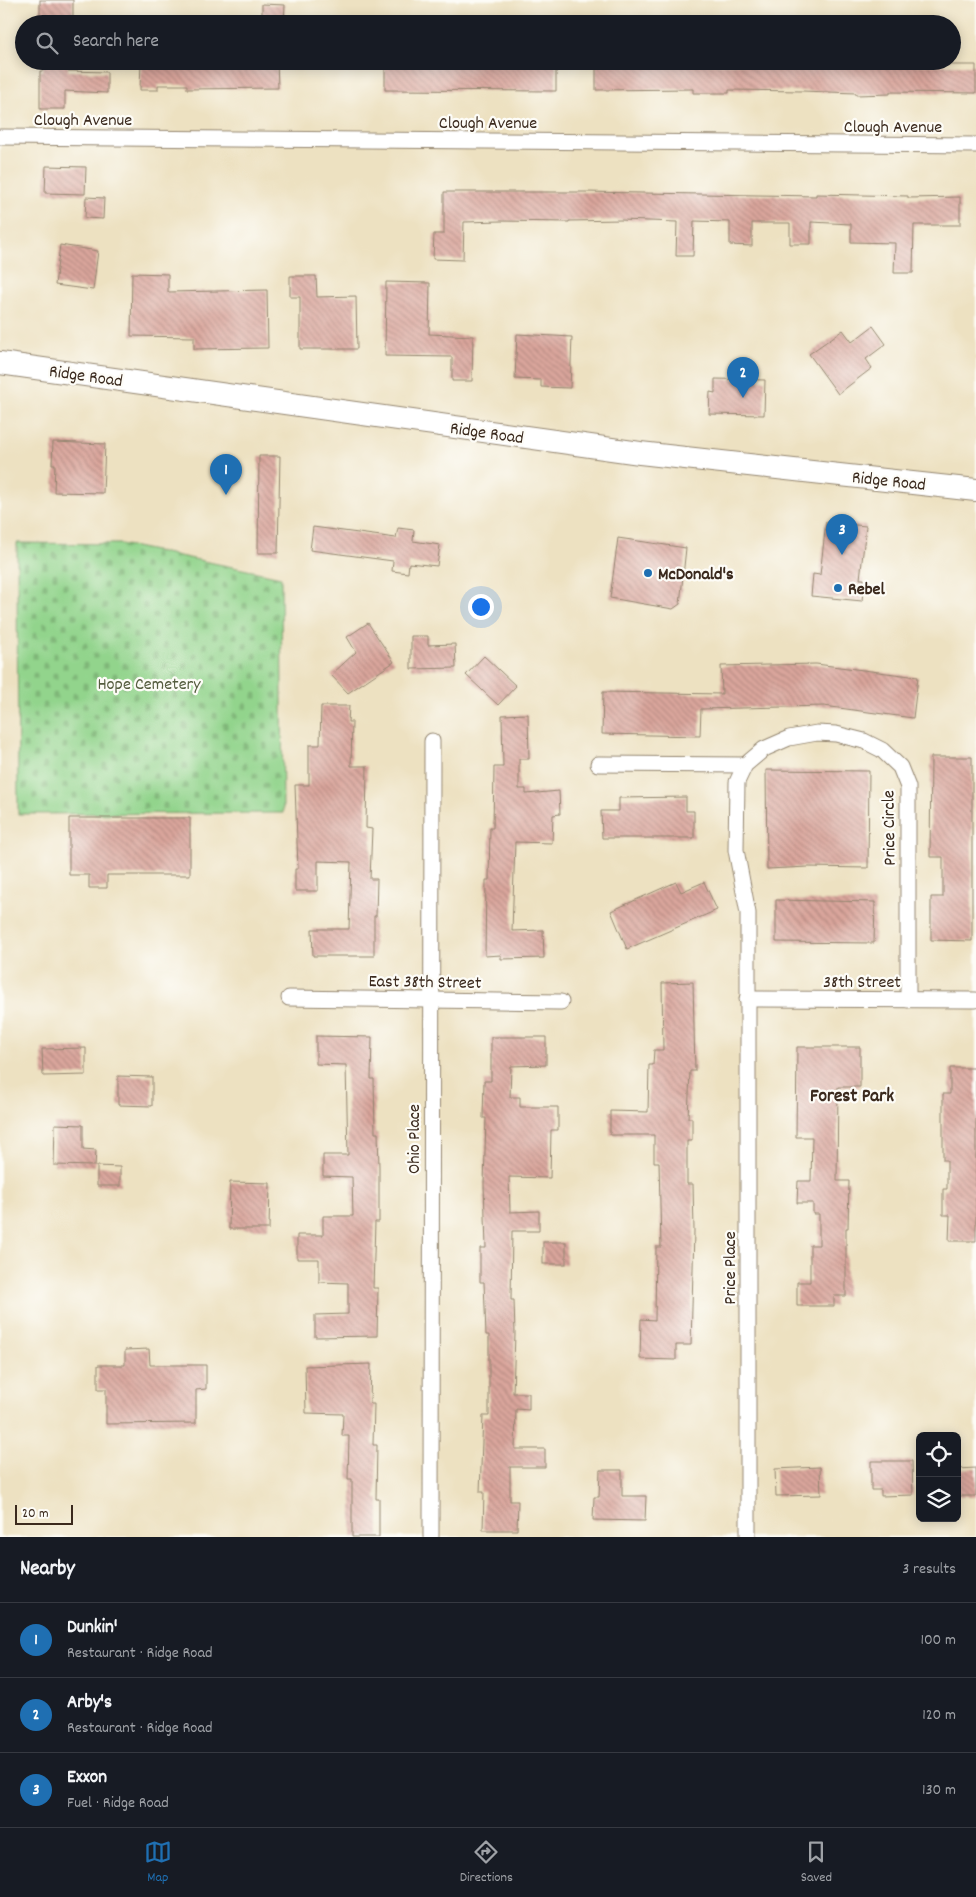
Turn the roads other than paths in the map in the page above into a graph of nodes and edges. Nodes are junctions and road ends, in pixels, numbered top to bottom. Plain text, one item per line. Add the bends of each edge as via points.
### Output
1 (0, 137) edge
2 (976, 145) edge
3 (0, 363) edge
4 (976, 490) edge
5 (432, 741) dead end
6 (598, 764) dead end
7 (745, 764) junction
8 (289, 998) dead end
9 (432, 999) junction
10 (747, 999) junction
11 (908, 1000) junction
12 (976, 1000) edge
13 (561, 1002) dead end
14 (430, 1537) edge
15 (748, 1537) edge

1 - 2 street, Clough Avenue
3 - 4 main road, Ridge Road via 648,454
5 - 9 street, Ohio Place
6 - 7 street
7 - 10 street via 737,782 736,850 748,913
7 - 11 street, Price Circle via 764,749 789,738 816,733 864,741 882,750 900,767 908,787
8 - 9 street, East 38th Street
9 - 13 street, East 38th Street
9 - 14 street, Ohio Place
10 - 11 street, 38th Street
10 - 15 street, Price Place
11 - 12 street, 38th Street

